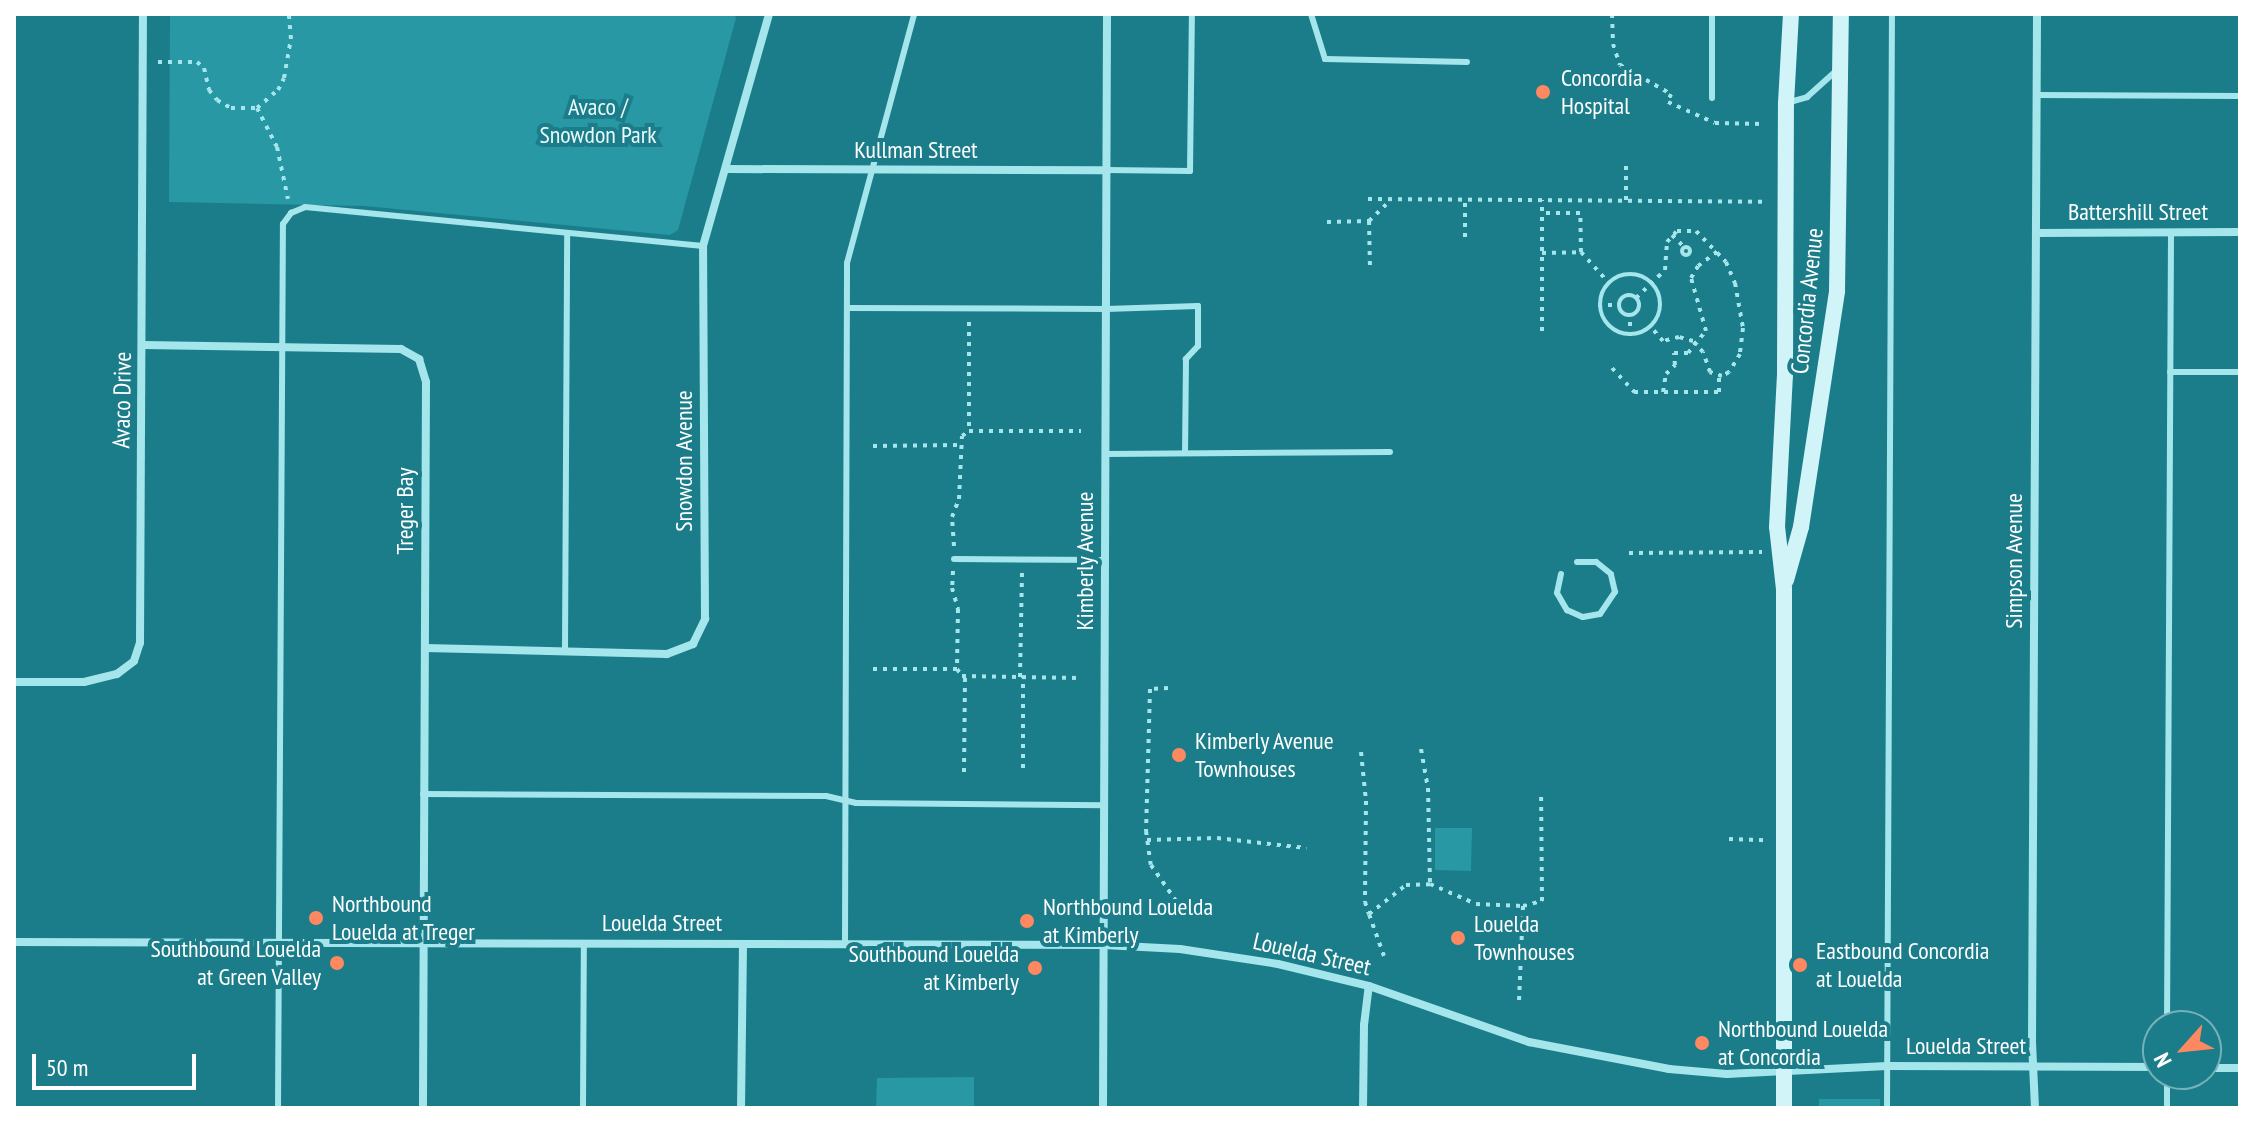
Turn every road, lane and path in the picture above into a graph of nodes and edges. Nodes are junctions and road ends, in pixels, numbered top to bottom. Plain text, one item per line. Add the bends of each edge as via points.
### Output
1 (143, 14) edge
2 (289, 14) edge
3 (769, 14) edge
4 (914, 14) edge
5 (1107, 14) edge
6 (1192, 14) edge
7 (1311, 14) edge
8 (1612, 14) edge
9 (1712, 14) edge
10 (1791, 14) edge
11 (1841, 14) edge
12 (1892, 14) edge
13 (2037, 14) edge
14 (143, 61) junction
15 (1467, 62) dead end
16 (1840, 66) junction
17 (2037, 95) junction
18 (2240, 96) edge
19 (1712, 98) dead end
20 (1786, 103) junction
21 (257, 108) junction
22 (1764, 124) dead end
23 (1626, 162) dead end
24 (727, 169) junction
25 (872, 170) junction
26 (1106, 170) junction
27 (1368, 199) dead end
28 (1391, 200) junction
29 (1465, 200) junction
30 (1542, 200) junction
31 (1626, 201) junction
32 (1764, 202) dead end
33 (291, 213) junction
34 (1542, 213) junction
35 (1369, 221) junction
36 (1327, 222) dead end
37 (2171, 232) junction
38 (2240, 232) edge
39 (567, 233) junction
40 (2036, 233) junction
41 (1672, 235) junction
42 (1465, 237) dead end
43 (703, 246) junction
44 (1684, 247) dead end
45 (1718, 251) junction
46 (1581, 252) junction
47 (1542, 253) junction
48 (1370, 270) dead end
49 (1608, 282) junction
50 (1651, 284) junction
51 (1636, 298) junction
52 (1598, 305) junction
53 (1619, 305) junction
54 (847, 308) junction
55 (969, 309) junction
56 (1106, 309) junction
57 (1630, 315) junction
58 (1651, 327) junction
59 (1542, 331) dead end
60 (1630, 336) junction
61 (1696, 344) junction
62 (143, 345) junction
63 (282, 348) junction
64 (1612, 368) dead end
65 (2170, 372) junction
66 (2240, 372) edge
67 (1719, 375) junction
68 (1663, 392) junction
69 (969, 431) dead end
70 (959, 445) dead end
71 (873, 446) dead end
72 (1390, 452) dead end
73 (1185, 453) junction
74 (1106, 454) junction
75 (1762, 552) dead end
76 (1629, 553) dead end
77 (954, 559) dead end
78 (1022, 560) junction
79 (1105, 560) junction
80 (1577, 562) dead end
81 (1561, 574) dead end
82 (1784, 589) junction
83 (425, 648) junction
84 (565, 650) junction
85 (873, 669) dead end
86 (957, 669) dead end
87 (965, 678) dead end
88 (14, 682) edge
89 (1168, 688) dead end
90 (1421, 749) dead end
91 (1361, 752) dead end
92 (1023, 768) dead end
93 (964, 772) dead end
94 (1541, 792) dead end
95 (423, 794) junction
96 (843, 800) junction
97 (1104, 805) junction
98 (1729, 839) dead end
99 (1147, 840) junction
100 (1784, 840) junction
101 (1306, 848) dead end
102 (1430, 884) junction
103 (1523, 906) junction
104 (1369, 914) junction
105 (1188, 918) dead end
106 (279, 941) junction
107 (14, 942) edge
108 (424, 943) junction
109 (584, 943) junction
110 (743, 944) junction
111 (845, 945) junction
112 (1104, 945) junction
113 (1384, 956) dead end
114 (1369, 986) junction
115 (1519, 1002) dead end
116 (2167, 1010) edge
117 (1887, 1066) junction
118 (2033, 1066) junction
119 (2142, 1067) edge
120 (1784, 1069) junction
121 (278, 1108) edge
122 (423, 1108) edge
123 (583, 1108) edge
124 (741, 1108) edge
125 (1103, 1108) edge
126 (1363, 1108) edge
127 (1784, 1108) edge
128 (1887, 1108) edge
129 (2035, 1108) edge

1 - 14 street, Avaco Drive
2 - 21 path via 284,78
3 - 24 street, Snowdon Avenue
4 - 25 lane
5 - 26 street, Kimberly Avenue
6 - 26 lane via 1190,171
7 - 15 lane via 1325,59
8 - 22 path via 1620,65 1671,94 1668,102 1715,123
9 - 19 lane
10 - 20 main road, Concordia Avenue
11 - 16 main road, Concordia Avenue
12 - 117 lane
13 - 17 street, Simpson Avenue
14 - 21 path via 197,62 217,100 231,108
14 - 62 street, Avaco Drive
16 - 20 lane via 1807,97
16 - 82 main road, Concordia Avenue via 1837,291 1801,527
17 - 18 lane
17 - 40 street, Simpson Avenue
20 - 82 main road, Concordia Avenue via 1785,375 1777,527
21 - 33 path via 280,156
23 - 31 path
24 - 25 street, Kullman Street
24 - 43 street, Snowdon Avenue
25 - 26 street, Kullman Street
25 - 54 lane via 847,263
26 - 56 street, Kimberly Avenue
27 - 28 path
28 - 29 path
28 - 35 path
29 - 30 path
29 - 42 path
30 - 31 path
30 - 34 path
31 - 32 path
33 - 39 lane via 305,207
33 - 63 lane via 282,231
34 - 46 path via 1580,213
34 - 47 path
35 - 36 path
35 - 48 path
37 - 38 street, Battershill Street
37 - 40 street, Battershill Street
37 - 65 lane
39 - 43 lane
39 - 84 lane
40 - 118 street, Simpson Avenue
41 - 44 path
41 - 45 path via 1696,231
41 - 50 path via 1665,247 1665,270
43 - 84 street, Snowdon Avenue via 705,619 693,644 667,654
45 - 61 path via 1691,278 1707,324
45 - 67 path via 1735,283 1743,328 1735,365
46 - 47 path
46 - 49 path
47 - 59 path
49 - 50 path via 1632,274
49 - 52 path
50 - 51 path
50 - 58 path via 1660,309
51 - 53 path via 1626,295
51 - 57 path via 1638,309
52 - 53 path
52 - 60 path
53 - 57 path
54 - 55 lane
54 - 96 lane
55 - 56 lane
55 - 69 path
56 - 73 lane via 1198,306 1198,346 1186,359
56 - 74 street, Kimberly Avenue
57 - 60 path
58 - 60 path
58 - 61 path via 1663,341 1685,337
61 - 67 path via 1710,372
61 - 68 path via 1688,353 1674,353 1675,365 1666,374
62 - 63 street, Treger Bay
62 - 88 street, Avaco Drive via 140,643 134,661 117,674 84,682
63 - 83 street, Treger Bay via 401,349 419,359 426,382
63 - 106 lane
64 - 68 path via 1634,392
65 - 66 lane
65 - 116 lane
67 - 68 path via 1719,392
70 - 71 path
72 - 73 lane
73 - 74 lane
74 - 79 street, Kimberly Avenue
75 - 76 path
77 - 78 lane
78 - 79 lane
78 - 92 path
79 - 97 street, Kimberly Avenue
80 - 81 lane via 1596,562 1611,574 1615,592 1607,608 1591,617 1567,610 1557,593
82 - 100 main road, Concordia Avenue
83 - 84 street, Snowdon Avenue
83 - 95 street, Treger Bay
85 - 86 path
87 - 93 path
89 - 99 path via 1150,689
90 - 102 path via 1428,788
91 - 104 path
94 - 103 path via 1542,901
95 - 96 lane
95 - 108 street, Treger Bay
96 - 97 lane
96 - 111 lane
97 - 112 street, Kimberly Avenue
98 - 100 path
99 - 101 path via 1217,838
99 - 105 path via 1151,865
100 - 120 main road, Concordia Avenue
102 - 103 path via 1476,904
102 - 104 path via 1406,885
103 - 115 path
104 - 113 path
106 - 107 street, Louelda Street
106 - 108 street, Louelda Street
106 - 121 lane
108 - 109 street, Louelda Street
108 - 122 street, Treger Bay
109 - 110 street, Louelda Street
109 - 123 lane
110 - 111 street, Louelda Street
110 - 124 street
111 - 112 street, Louelda Street
112 - 114 street, Louelda Street via 1249,959
112 - 125 street, Kimberly Avenue
114 - 120 street, Louelda Street via 1529,1042 1607,1059 1727,1074
114 - 126 street
117 - 118 street, Louelda Street
117 - 120 street, Louelda Street
117 - 128 lane
118 - 119 street, Louelda Street
118 - 129 street, Simpson Avenue
120 - 127 main road, Concordia Avenue

